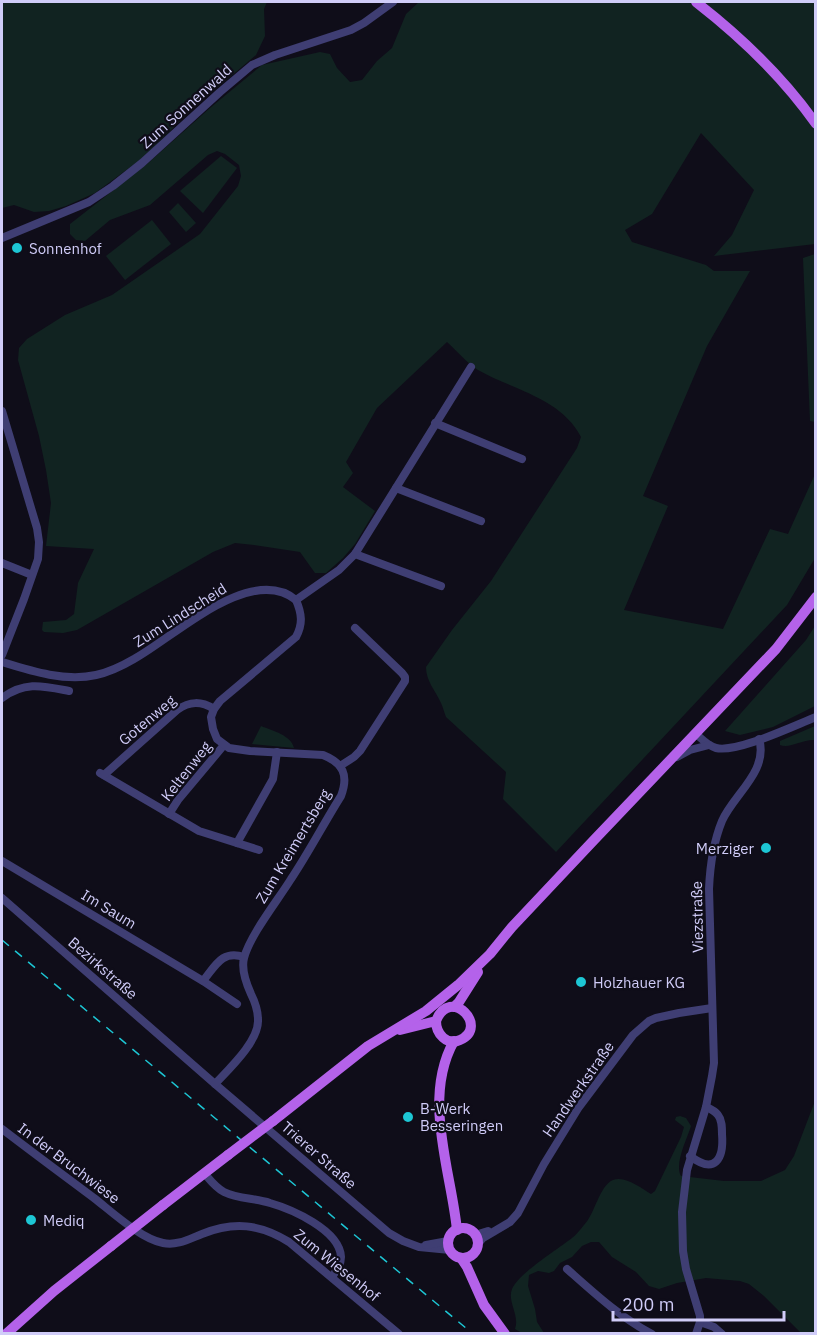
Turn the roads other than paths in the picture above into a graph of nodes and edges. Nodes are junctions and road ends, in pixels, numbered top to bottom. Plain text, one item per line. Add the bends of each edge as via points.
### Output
1 (393, 2) edge
2 (696, 2) edge
3 (816, 123) edge
4 (2, 238) edge
5 (471, 367) dead end
6 (2, 411) edge
7 (435, 423) junction
8 (522, 459) dead end
9 (396, 488) junction
10 (481, 521) dead end
11 (355, 554) junction
12 (2, 563) edge
13 (32, 575) junction
14 (441, 586) dead end
15 (816, 597) edge
16 (296, 600) junction
17 (355, 627) dead end
18 (2, 655) edge
19 (2, 662) edge
20 (69, 691) dead end
21 (2, 698) edge
22 (214, 709) junction
23 (816, 717) edge
24 (696, 734) junction
25 (759, 740) junction
26 (224, 745) junction
27 (709, 745) junction
28 (277, 752) junction
29 (340, 766) junction
30 (664, 767) junction
31 (142, 799) joint
32 (169, 814) junction
33 (237, 843) junction
34 (259, 850) dead end
35 (2, 861) edge
36 (2, 898) edge
37 (490, 954) junction
38 (244, 957) junction
39 (474, 979) junction
40 (203, 981) junction
41 (237, 1004) dead end
42 (454, 1007) junction
43 (712, 1008) junction
44 (465, 1011) junction
45 (436, 1024) junction
46 (449, 1040) junction
47 (375, 1041) junction
48 (215, 1084) junction
49 (706, 1107) junction
50 (2, 1130) edge
51 (690, 1156) junction
52 (204, 1173) junction
53 (120, 1219) joint
54 (469, 1234) junction
55 (449, 1246) junction
56 (466, 1257) junction
57 (567, 1269) dead end
58 (332, 1278) junction
59 (700, 1322) junction
60 (6, 1334) edge
61 (399, 1334) edge
62 (505, 1334) edge
63 (652, 1334) edge
64 (696, 1334) edge
65 (722, 1334) edge

1 - 4 street, Zum Sonnenwald via 351,30 252,65 113,186 89,202
2 - 3 main road via 757,54
5 - 7 street
6 - 13 street via 38,535 39,553
7 - 8 street
7 - 9 street
9 - 10 street
9 - 11 street
11 - 14 street
11 - 16 street
12 - 13 street
13 - 18 street
15 - 24 main road via 776,649
16 - 19 street, Zum Lindscheid via 277,590 240,594 136,658 95,675 71,678
16 - 22 street via 302,622 296,637
17 - 29 street via 402,673 405,681 360,751
20 - 21 street via 29,686
22 - 26 street via 213,729
22 - 31 street, Gotenweg via 201,704 184,705 102,774
23 - 25 street
24 - 27 street
24 - 30 main road
25 - 27 street via 730,749
25 - 43 street, Viezstraße via 761,751 756,770 725,815 713,853 709,889
26 - 28 street via 237,750
26 - 32 street, Keltenweg
27 - 30 street via 690,750
28 - 29 street via 323,755
28 - 33 street via 273,779
29 - 38 street, Zum Kreimertsberg via 345,783 341,796
30 - 37 main road
31 - 32 street, Keltenweg
32 - 33 street, Keltenweg via 199,831
33 - 34 street, Keltenweg
35 - 40 street, Im Saum
36 - 48 street, Bezirkstraße
37 - 39 main road
37 - 47 main road via 436,1005
38 - 40 street via 226,956
38 - 48 street via 244,974 257,1010 258,1026 248,1045
39 - 42 main road
39 - 44 main road
40 - 41 street, Im Saum
42 - 44 main road
42 - 45 main road via 442,1011
43 - 49 street, Viezstraße via 714,1063
43 - 54 street, Handwerkstraße via 656,1018 633,1035 579,1107 518,1213 483,1238
44 - 46 main road via 469,1031 462,1039
45 - 46 main road via 439,1034
45 - 47 main road via 412,1027
46 - 54 main road via 441,1083 440,1124 451,1188
47 - 52 main road, bridge
48 - 55 street, Trierer Straße via 389,1233 407,1242
49 - 51 street, Viezstraße
49 - 51 street via 721,1119 723,1151 711,1164
50 - 53 street, In der Bruchwiese
51 - 59 street, Viezstraße via 684,1191 683,1251
52 - 58 street via 221,1191 281,1206 327,1232 341,1256
52 - 60 main road, bridge via 54,1291
53 - 58 street, Zum Wiesenhof via 151,1240 166,1244 177,1244 218,1228 259,1228 289,1242
54 - 55 main road via 451,1234
54 - 56 main road via 477,1249
55 - 56 main road via 456,1257
56 - 62 main road via 490,1314
57 - 63 street via 610,1306
58 - 61 street, Zum Wiesenhof
59 - 64 street
59 - 65 street

